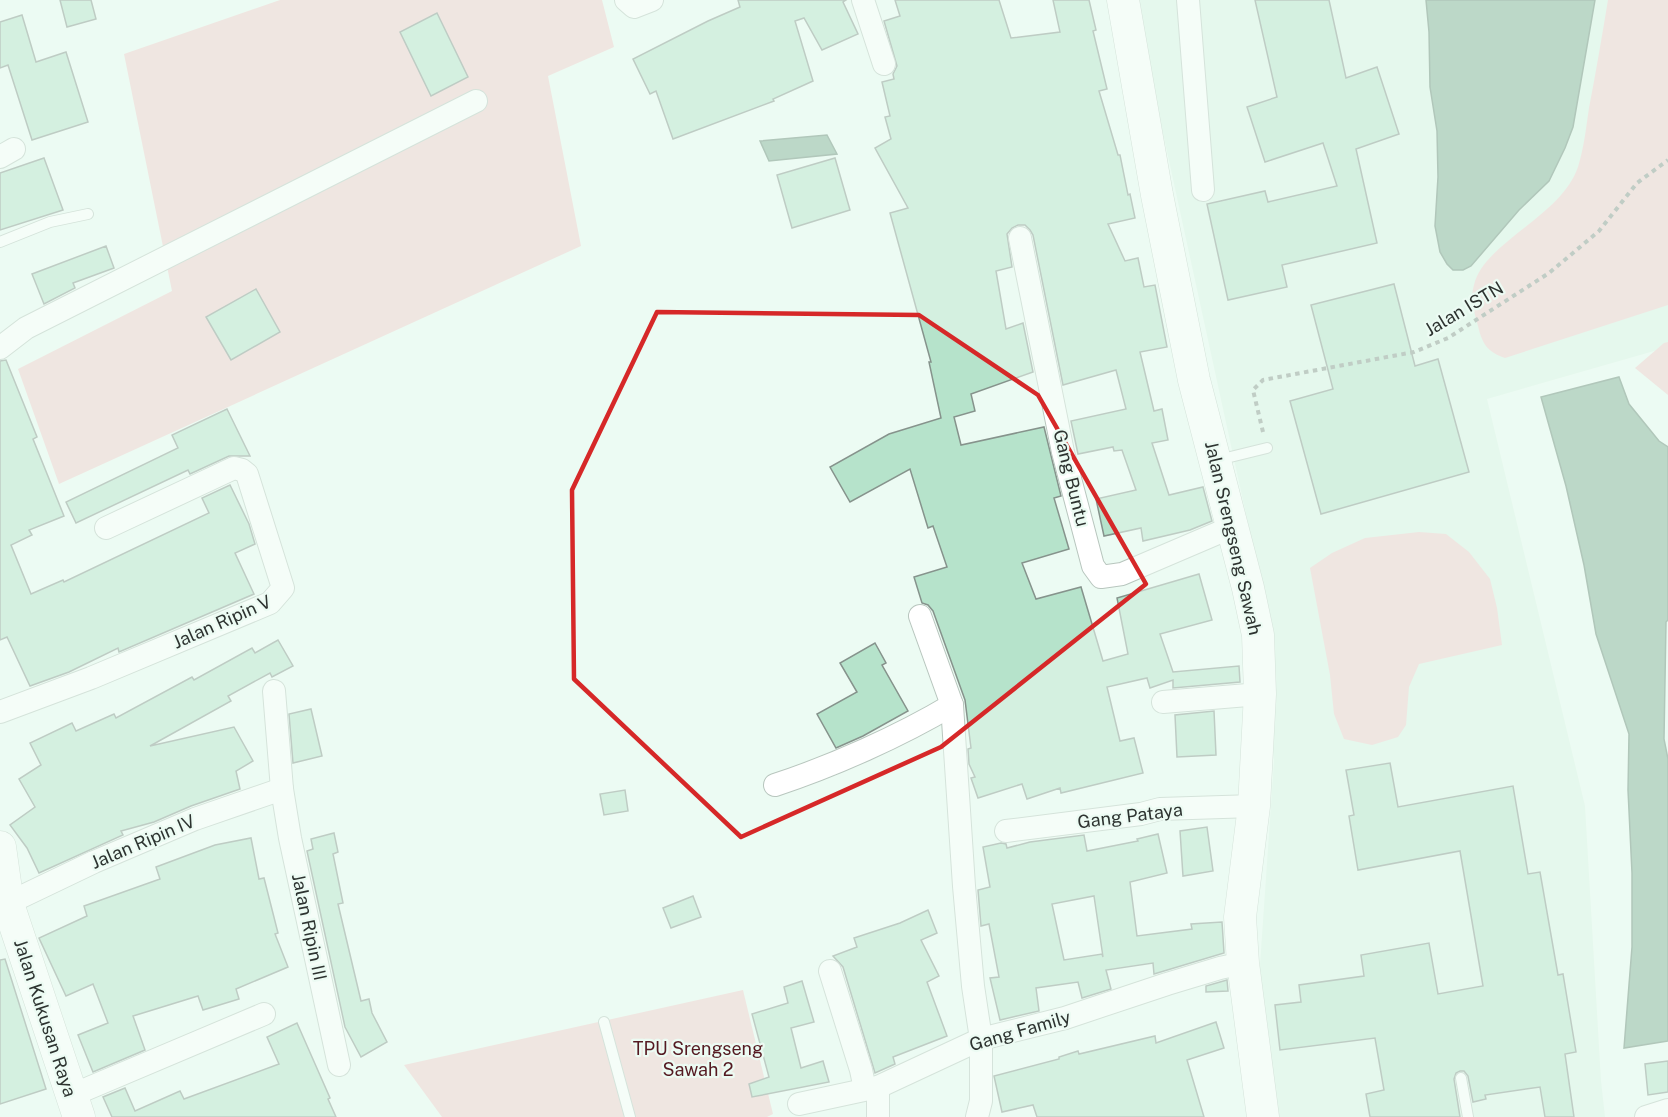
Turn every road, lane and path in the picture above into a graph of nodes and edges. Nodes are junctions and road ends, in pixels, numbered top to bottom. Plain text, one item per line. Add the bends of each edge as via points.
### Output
1 (626, 0) edge
2 (651, 0) edge
3 (863, 0) edge
4 (1123, 0) edge
5 (1188, 0) edge
6 (884, 64) dead end
7 (476, 101) dead end
8 (1668, 160) edge
9 (1203, 190) dead end
10 (88, 214) dead end
11 (1020, 238) dead end
12 (0, 242) edge
13 (0, 348) edge
14 (1267, 448) joint
15 (1215, 460) junction
16 (1232, 527) junction
17 (106, 528) dead end
18 (920, 616) dead end
19 (274, 691) dead end
20 (1260, 694) junction
21 (1163, 702) dead end
22 (952, 705) junction
23 (0, 712) edge
24 (775, 785) dead end
25 (282, 789) junction
26 (1254, 806) junction
27 (1006, 831) dead end
28 (0, 847) edge
29 (4, 905) edge
30 (1243, 963) junction
31 (830, 971) dead end
32 (264, 1014) dead end
33 (604, 1022) dead end
34 (981, 1039) junction
35 (339, 1065) dead end
36 (1461, 1078) dead end
37 (872, 1088) junction
38 (799, 1104) dead end
39 (75, 1107) edge
40 (1668, 1110) edge
41 (630, 1117) edge
42 (878, 1117) edge
43 (977, 1117) edge
44 (1263, 1117) edge
45 (1468, 1117) edge
46 (1646, 1117) edge

1 - 2 street via 634,7
3 - 6 street
4 - 15 street, Jalan Srengseng Sawah via 1194,380
5 - 9 street
7 - 13 street via 26,328
8 - 14 path, Jalan ISTN via 1637,183 1599,231 1549,273 1448,338 1414,352 1258,383 1253,390
10 - 12 lane via 50,222
11 - 16 street, Gang Buntu via 1063,452 1094,566 1101,577 1122,573
14 - 15 lane
15 - 16 street, Jalan Srengseng Sawah
16 - 20 street, Jalan Srengseng Sawah via 1258,635
17 - 23 street, Jalan Ripin V via 234,468 242,470 247,474 283,588 270,603
18 - 22 street
19 - 25 street, Jalan Ripin III
20 - 21 street
20 - 26 street, Jalan Srengseng Sawah
22 - 24 street via 828,765
22 - 34 street via 965,897
25 - 29 street, Jalan Ripin IV via 195,819
25 - 35 street, Jalan Ripin III
26 - 27 street, Gang Pataya via 1160,809
26 - 30 street, Jalan Srengseng Sawah via 1240,917
28 - 29 street, Jalan Kukusan Raya
29 - 39 street, Jalan Kukusan Raya
30 - 34 street, Gang Family via 1065,1018
30 - 44 street, Jalan Srengseng Sawah
31 - 37 street via 861,1070
32 - 39 street
33 - 41 lane
34 - 37 street, Gang Family
34 - 43 street via 981,1101
36 - 45 lane
37 - 38 street, Gang Family
37 - 42 street
40 - 46 street

